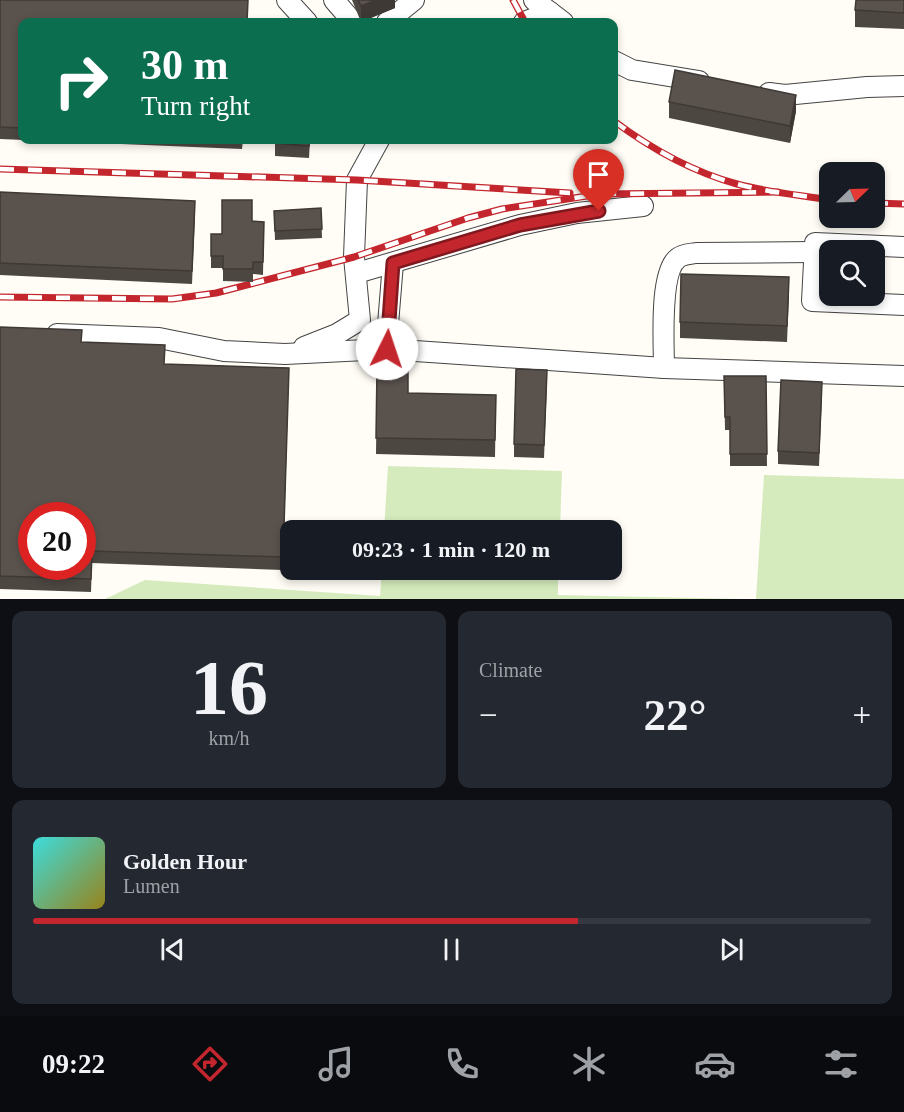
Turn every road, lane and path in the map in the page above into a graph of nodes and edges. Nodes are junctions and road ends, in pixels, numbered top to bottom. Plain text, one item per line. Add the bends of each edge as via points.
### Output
1 (287, 0) edge
2 (334, 0) edge
3 (414, 0) edge
4 (534, 0) edge
5 (556, 17) edge
6 (303, 18) edge
7 (350, 18) edge
8 (392, 18) edge
9 (618, 63) edge
10 (714, 84) edge
11 (904, 86) edge
12 (750, 89) edge
13 (377, 144) edge
14 (643, 206) dead end
15 (904, 247) edge
16 (815, 252) junction
17 (393, 263) junction
18 (357, 273) junction
19 (904, 305) edge
20 (34, 333) edge
21 (387, 349) junction
22 (285, 354) junction
23 (664, 368) junction
24 (904, 376) edge

1 - 6 lane
2 - 7 lane
3 - 8 lane
4 - 5 lane
9 - 10 lane via 632,70
11 - 12 lane via 785,95
13 - 18 lane via 357,180
14 - 17 lane via 576,213 520,225
15 - 16 lane via 815,243
16 - 19 lane via 813,301
16 - 23 lane via 696,253 678,258 666,283
17 - 18 lane
17 - 21 lane
18 - 22 lane via 360,320 337,334
20 - 22 lane via 159,338 224,351
21 - 22 lane
21 - 23 lane
23 - 24 lane

